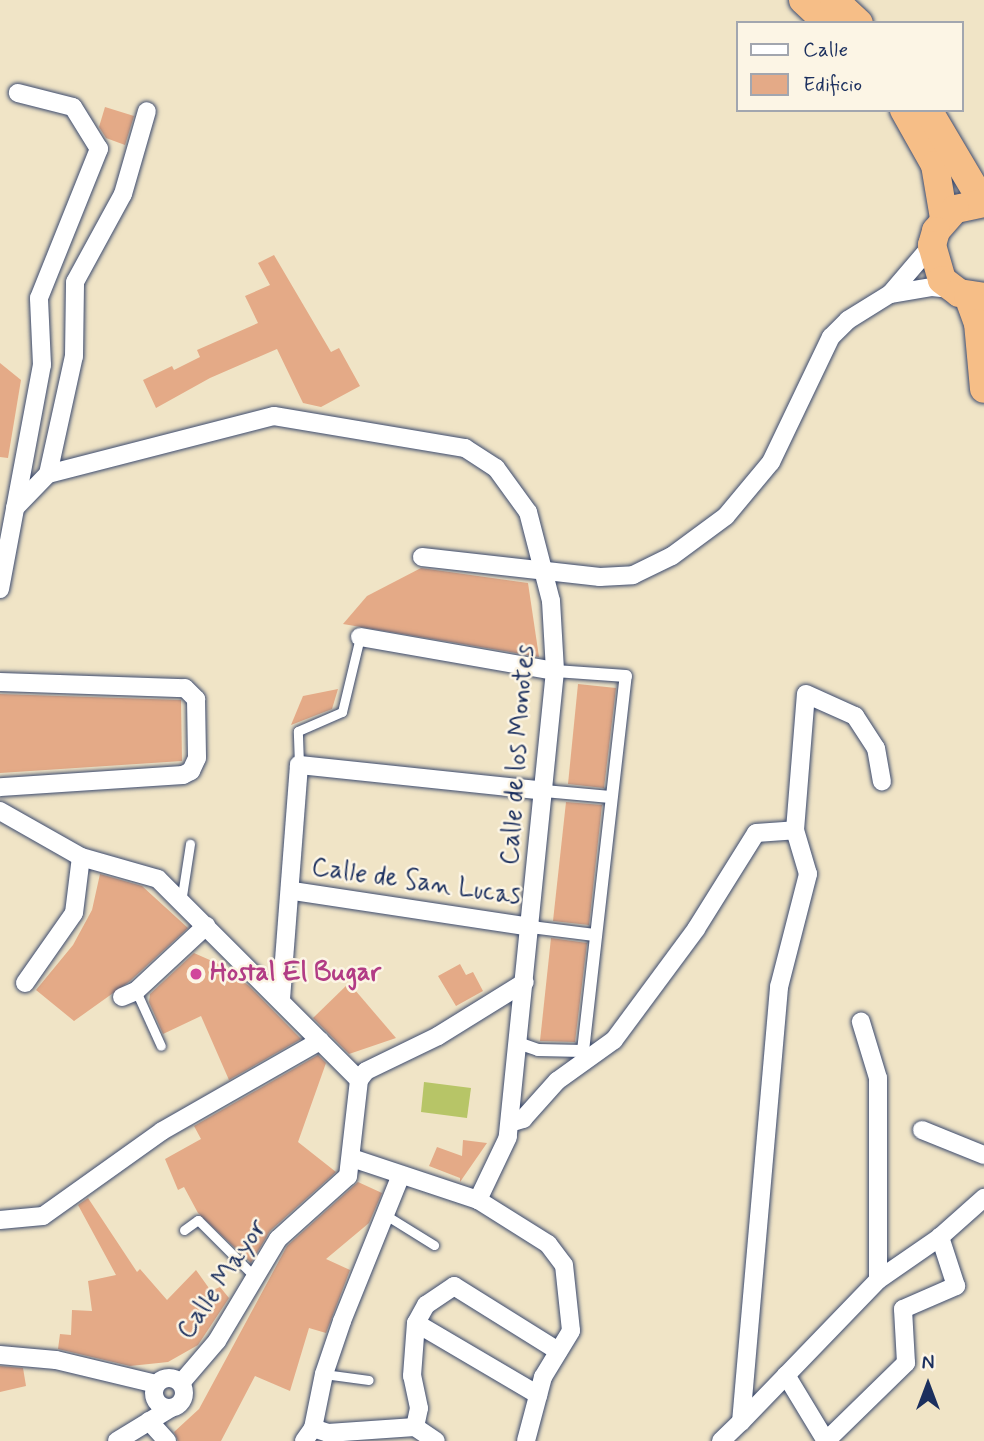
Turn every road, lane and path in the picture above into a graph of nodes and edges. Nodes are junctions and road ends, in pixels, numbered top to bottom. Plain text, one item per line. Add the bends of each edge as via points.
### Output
1 (803, 0) edge
2 (834, 0) edge
3 (826, 21) edge
4 (857, 21) edge
5 (18, 93) dead end
6 (147, 111) dead end
7 (905, 112) edge
8 (929, 112) edge
9 (984, 203) edge
10 (944, 218) junction
11 (932, 245) junction
12 (890, 294) junction
13 (968, 294) edge
14 (984, 389) edge
15 (48, 474) junction
16 (15, 508) junction
17 (422, 557) dead end
18 (546, 574) junction
19 (0, 589) edge
20 (360, 637) joint
21 (555, 671) junction
22 (0, 682) edge
23 (299, 765) junction
24 (881, 781) dead end
25 (0, 787) edge
26 (545, 791) junction
27 (610, 797) junction
28 (0, 811) edge
29 (795, 830) junction
30 (190, 844) dead end
31 (80, 857) junction
32 (293, 891) junction
33 (181, 902) junction
34 (206, 926) junction
35 (531, 927) junction
36 (594, 935) junction
37 (525, 982) junction
38 (25, 983) dead end
39 (129, 994) joint
40 (281, 999) junction
41 (861, 1022) dead end
42 (320, 1041) junction
43 (518, 1043) junction
44 (161, 1046) dead end
45 (359, 1080) junction
46 (510, 1123) junction
47 (922, 1130) dead end
48 (984, 1155) edge
49 (352, 1158) junction
50 (401, 1174) junction
51 (984, 1198) edge
52 (478, 1200) junction
53 (384, 1214) junction
54 (0, 1219) edge
55 (184, 1230) dead end
56 (940, 1237) junction
57 (434, 1245) dead end
58 (255, 1277) junction
59 (878, 1280) junction
60 (416, 1323) junction
61 (558, 1351) junction
62 (0, 1355) edge
63 (324, 1374) junction
64 (786, 1375) junction
65 (369, 1380) dead end
66 (181, 1383) junction
67 (156, 1384) junction
68 (538, 1395) junction
69 (171, 1408) junction
70 (149, 1421) junction
71 (741, 1422) junction
72 (415, 1427) junction
73 (319, 1436) edge
74 (117, 1441) edge
75 (167, 1441) edge
76 (436, 1441) edge
77 (526, 1441) edge
78 (722, 1441) edge

1 - 3 highway
2 - 4 highway
5 - 16 street via 73,107 99,149 39,298 42,365
6 - 15 street via 123,194 75,282 74,356
7 - 10 highway via 935,165
8 - 9 highway
9 - 10 highway via 968,204
10 - 11 highway
11 - 12 street
11 - 13 highway via 936,270
12 - 13 street via 932,287
12 - 18 street via 848,320 831,337 771,462 704,535 633,575
13 - 14 highway via 978,323
15 - 16 street
15 - 18 street, Calle de los Monotes via 259,416 293,416 449,444 482,458 514,488 532,521
16 - 19 street
17 - 18 street via 516,566
18 - 21 street, Calle de los Monotes
20 - 21 street
20 - 23 lane via 342,712 298,731
21 - 26 street, Calle de los Monotes
21 - 27 street via 626,676
22 - 25 street via 185,688 196,699 197,758 191,771 183,775
23 - 26 street
23 - 32 street via 288,879
24 - 29 street via 876,748 855,716 806,694
26 - 27 street
26 - 35 street, Calle de los Monotes
27 - 36 street
28 - 31 street
29 - 46 street via 756,833 696,929 614,1040 558,1081 523,1119
29 - 71 street via 808,874 779,987
30 - 33 lane
31 - 33 street via 158,879
31 - 38 street via 74,913
32 - 35 street, Calle de San Lucas
32 - 40 street
33 - 34 street
34 - 39 street
34 - 40 street
35 - 36 street
35 - 37 street, Calle de los Monotes
36 - 43 street via 583,1051 538,1050
37 - 43 street, Calle de los Monotes
37 - 45 street via 438,1036 366,1071
39 - 44 lane
40 - 42 street
41 - 59 street via 878,1078
42 - 45 street
42 - 54 street via 162,1131 43,1216 17,1222
43 - 46 street, Calle de los Monotes
45 - 49 street
46 - 52 street, Calle de los Monotes via 503,1150
47 - 48 street
49 - 50 street
49 - 58 street, Calle Mayor via 342,1181 282,1235
50 - 52 street
50 - 53 street
51 - 56 street
52 - 61 street via 548,1244 561,1258 572,1322
53 - 57 lane
53 - 63 street
55 - 58 lane via 198,1220
56 - 59 street
56 - 64 street via 956,1286 903,1309 906,1363 825,1441
58 - 66 street, Calle Mayor via 218,1341
59 - 64 street
60 - 61 street via 426,1305 454,1286
60 - 68 street
60 - 72 street via 412,1376 419,1408
61 - 68 street
62 - 67 street via 56,1360
63 - 65 lane
63 - 73 street
64 - 71 street
66 - 67 street via 169,1377
66 - 69 street via 183,1399
67 - 69 street via 154,1398
68 - 77 street
69 - 70 street
70 - 74 street
70 - 75 street
71 - 78 street
72 - 73 street
72 - 76 street

